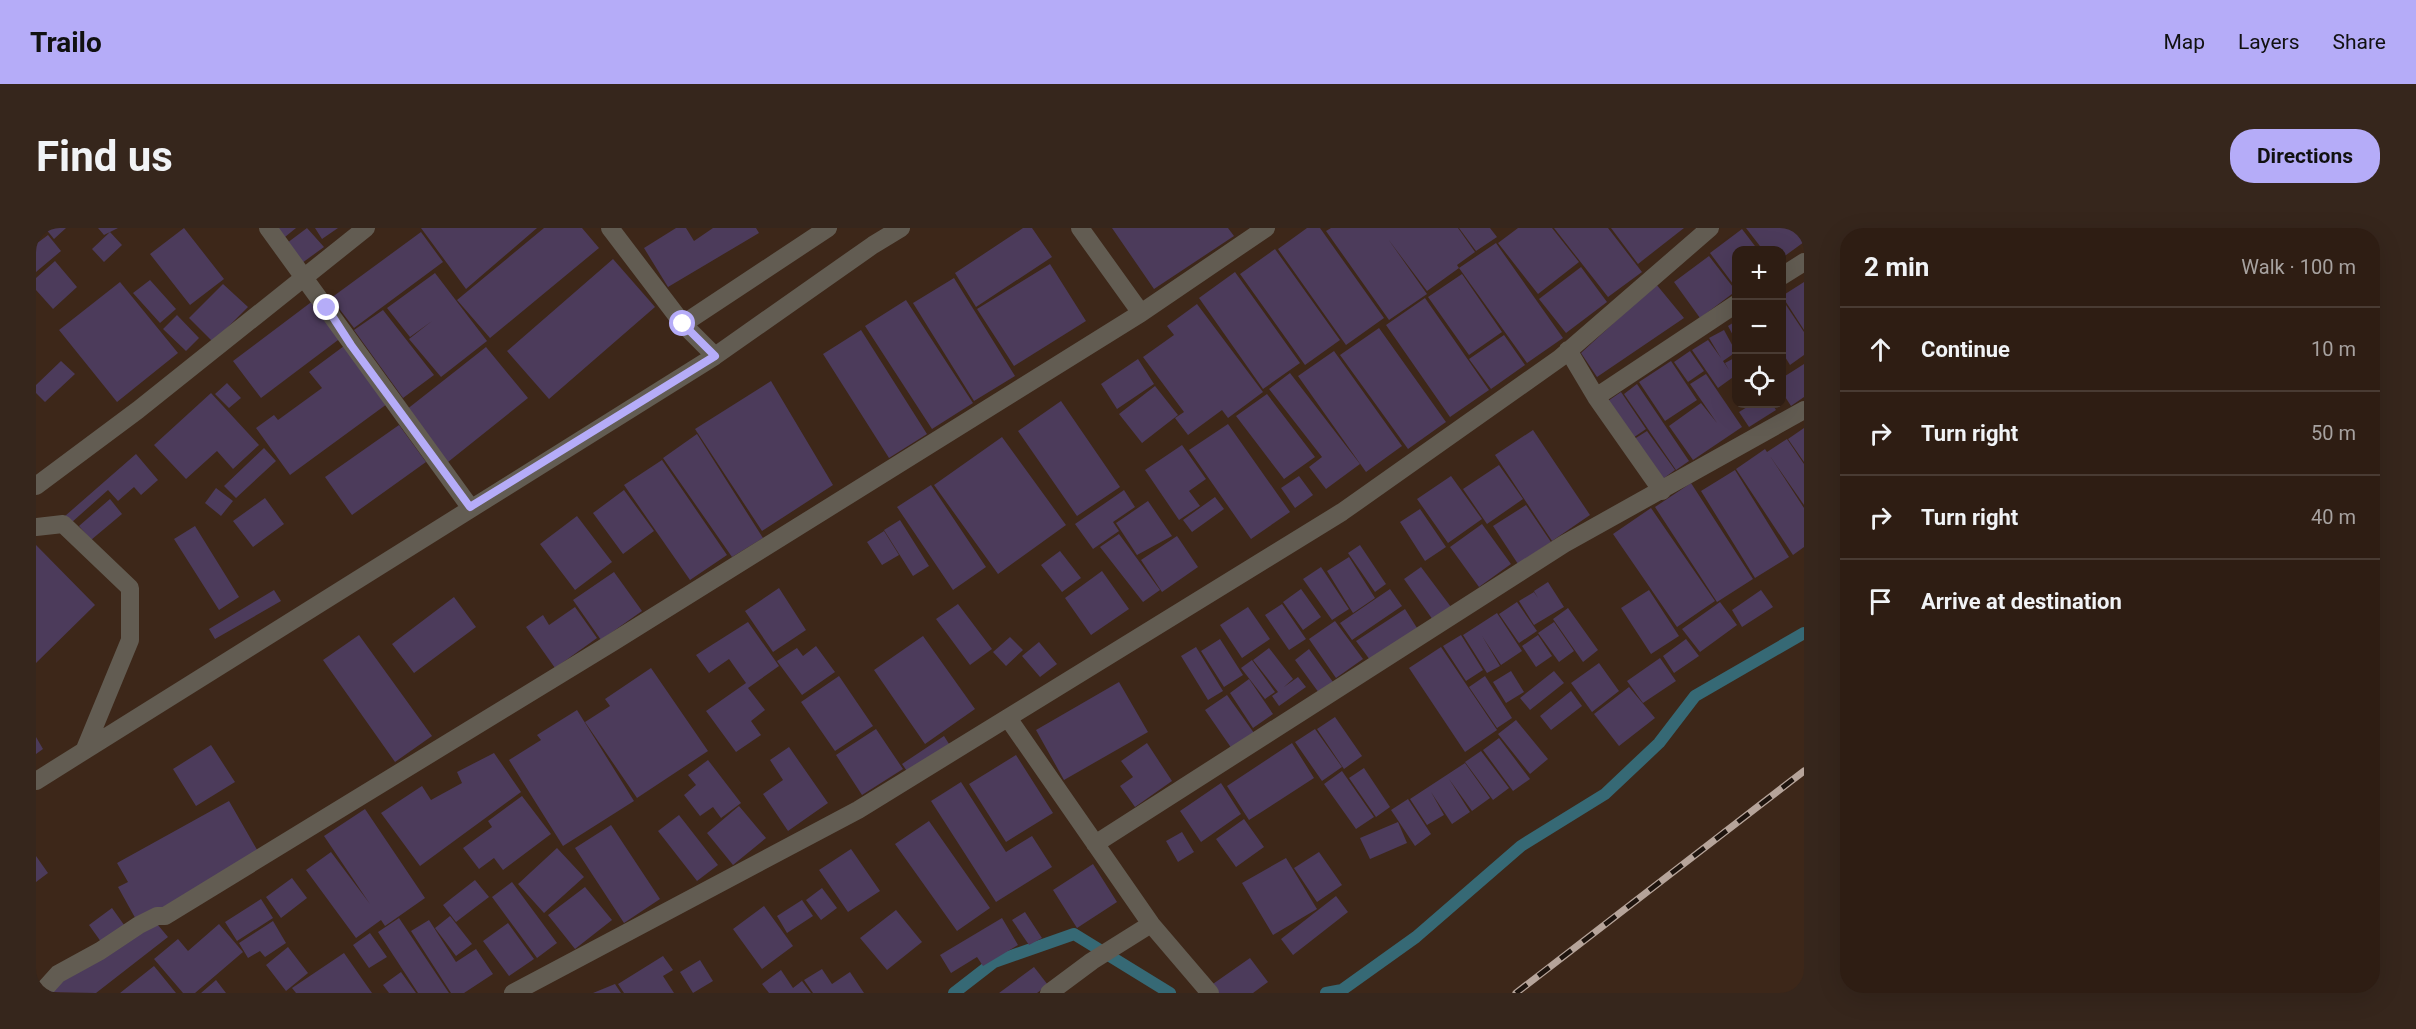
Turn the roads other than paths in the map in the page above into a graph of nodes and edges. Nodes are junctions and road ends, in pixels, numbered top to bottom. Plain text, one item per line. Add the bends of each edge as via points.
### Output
1 (268, 228) edge
2 (366, 228) edge
3 (610, 228) edge
4 (828, 228) edge
5 (901, 228) edge
6 (1080, 228) edge
7 (1266, 228) edge
8 (1710, 228) edge
9 (1804, 262) edge
10 (1786, 273) edge
11 (304, 280) junction
12 (1732, 307) edge
13 (1141, 313) junction
14 (683, 324) junction
15 (1568, 350) junction
16 (715, 356) junction
17 (1596, 397) junction
18 (1804, 410) edge
19 (36, 486) edge
20 (1662, 491) junction
21 (470, 507) junction
22 (36, 527) edge
23 (1008, 718) junction
24 (85, 749) junction
25 (36, 781) edge
26 (1095, 844) junction
27 (1151, 924) junction
28 (41, 993) edge
29 (513, 993) edge
30 (1049, 993) edge
31 (1210, 993) edge

1 - 11 street
2 - 11 street
3 - 14 street
4 - 14 street
5 - 16 street
6 - 13 street
7 - 13 street
8 - 15 street
9 - 10 street
11 - 19 street
11 - 21 street
12 - 17 street
13 - 28 street via 416,764 165,916 139,925 58,974
14 - 16 street
15 - 17 street
15 - 23 street via 1342,512
16 - 21 street
17 - 20 street
18 - 20 street
20 - 26 street via 1564,544
21 - 24 street
22 - 24 street via 63,524 130,588 130,640
23 - 26 street
23 - 29 street via 858,810
24 - 25 street
26 - 27 street
27 - 30 street via 1092,960
27 - 31 street

